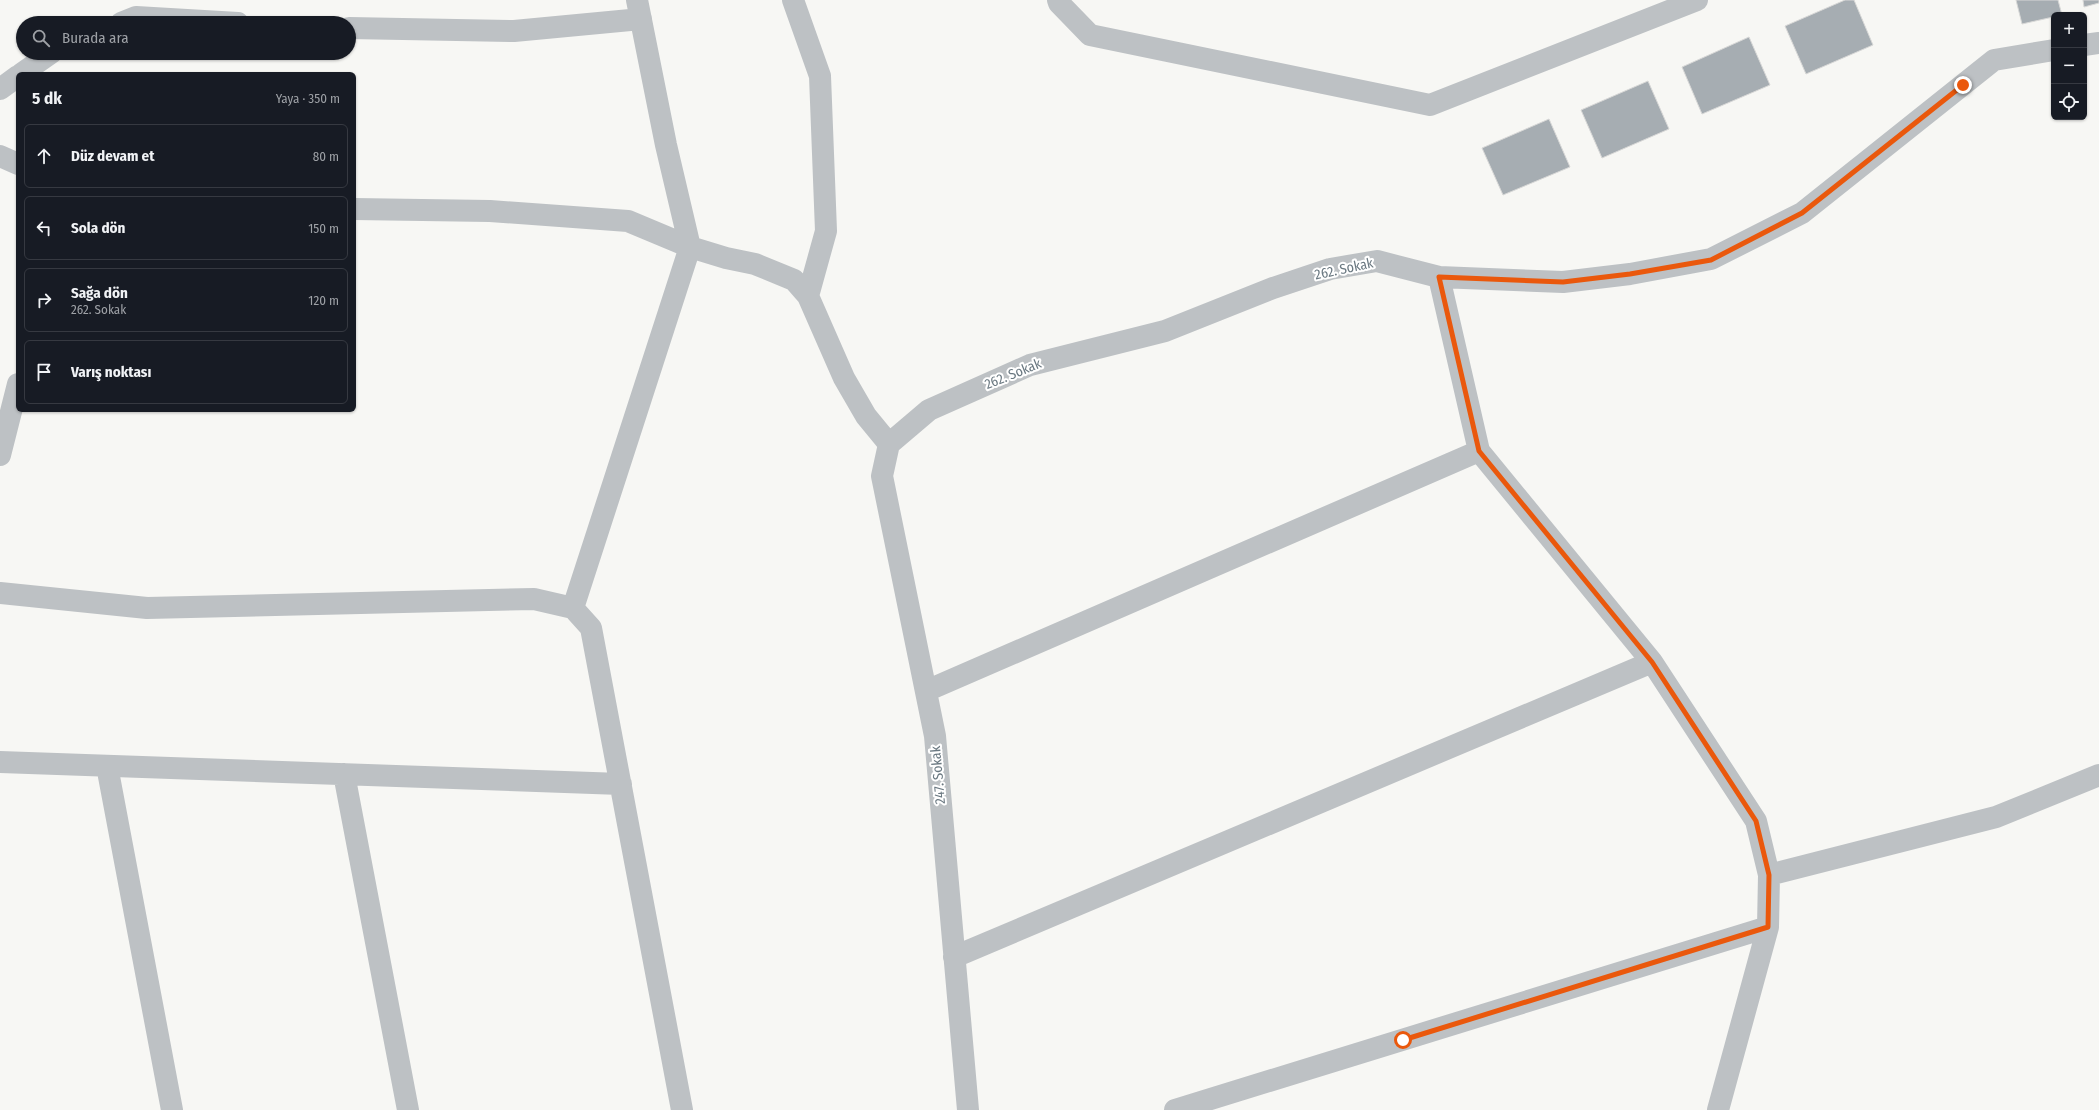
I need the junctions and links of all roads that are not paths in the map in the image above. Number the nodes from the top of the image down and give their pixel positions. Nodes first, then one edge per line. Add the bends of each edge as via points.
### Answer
1 (793, 0) edge
2 (1697, 0) edge
3 (1063, 1) edge
4 (639, 9) edge
5 (356, 28) edge
6 (2099, 43) edge
7 (2087, 45) edge
8 (2051, 50) edge
9 (41, 60) edge
10 (24, 72) edge
11 (16, 77) edge
12 (0, 89) edge
13 (0, 156) edge
14 (16, 163) edge
15 (356, 210) edge
16 (690, 247) junction
17 (1439, 277) junction
18 (808, 296) junction
19 (16, 392) edge
20 (889, 444) junction
21 (1479, 451) junction
22 (0, 455) edge
23 (0, 593) edge
24 (573, 608) junction
25 (1652, 662) junction
26 (926, 691) junction
27 (0, 762) edge
28 (107, 766) junction
29 (344, 774) junction
30 (2099, 775) edge
31 (621, 784) junction
32 (1769, 875) junction
33 (1768, 927) junction
34 (954, 957) junction
35 (172, 1110) edge
36 (408, 1110) edge
37 (682, 1110) edge
38 (968, 1110) edge
39 (1175, 1110) edge
40 (1718, 1110) edge

1 - 18 street via 820,76 826,232
2 - 3 street via 1430,105 1090,35
4 - 5 street via 514,31
4 - 16 street via 666,145
6 - 7 street
8 - 17 street, 262. Sokak via 1994,60 1802,213 1711,260 1563,282
9 - 10 street
11 - 12 street
13 - 14 street
15 - 16 street via 490,211 628,221
16 - 18 street via 755,264 794,280
16 - 24 street
17 - 20 street, 262. Sokak via 1377,260 1330,269 1165,331 1030,365 928,410
17 - 21 street
18 - 20 street via 844,378 866,416
19 - 22 street
20 - 26 street, 247. Sokak via 882,476
21 - 25 street
21 - 26 street
23 - 24 street via 148,608 534,599
24 - 31 street via 591,628
25 - 32 street via 1756,821
25 - 34 street
26 - 34 street, 247. Sokak via 935,736
27 - 28 street
28 - 29 street
28 - 35 street
29 - 31 street
29 - 36 street
30 - 32 street via 1996,817
31 - 37 street
32 - 33 street
33 - 39 street
33 - 40 street
34 - 38 street, 247. Sokak

